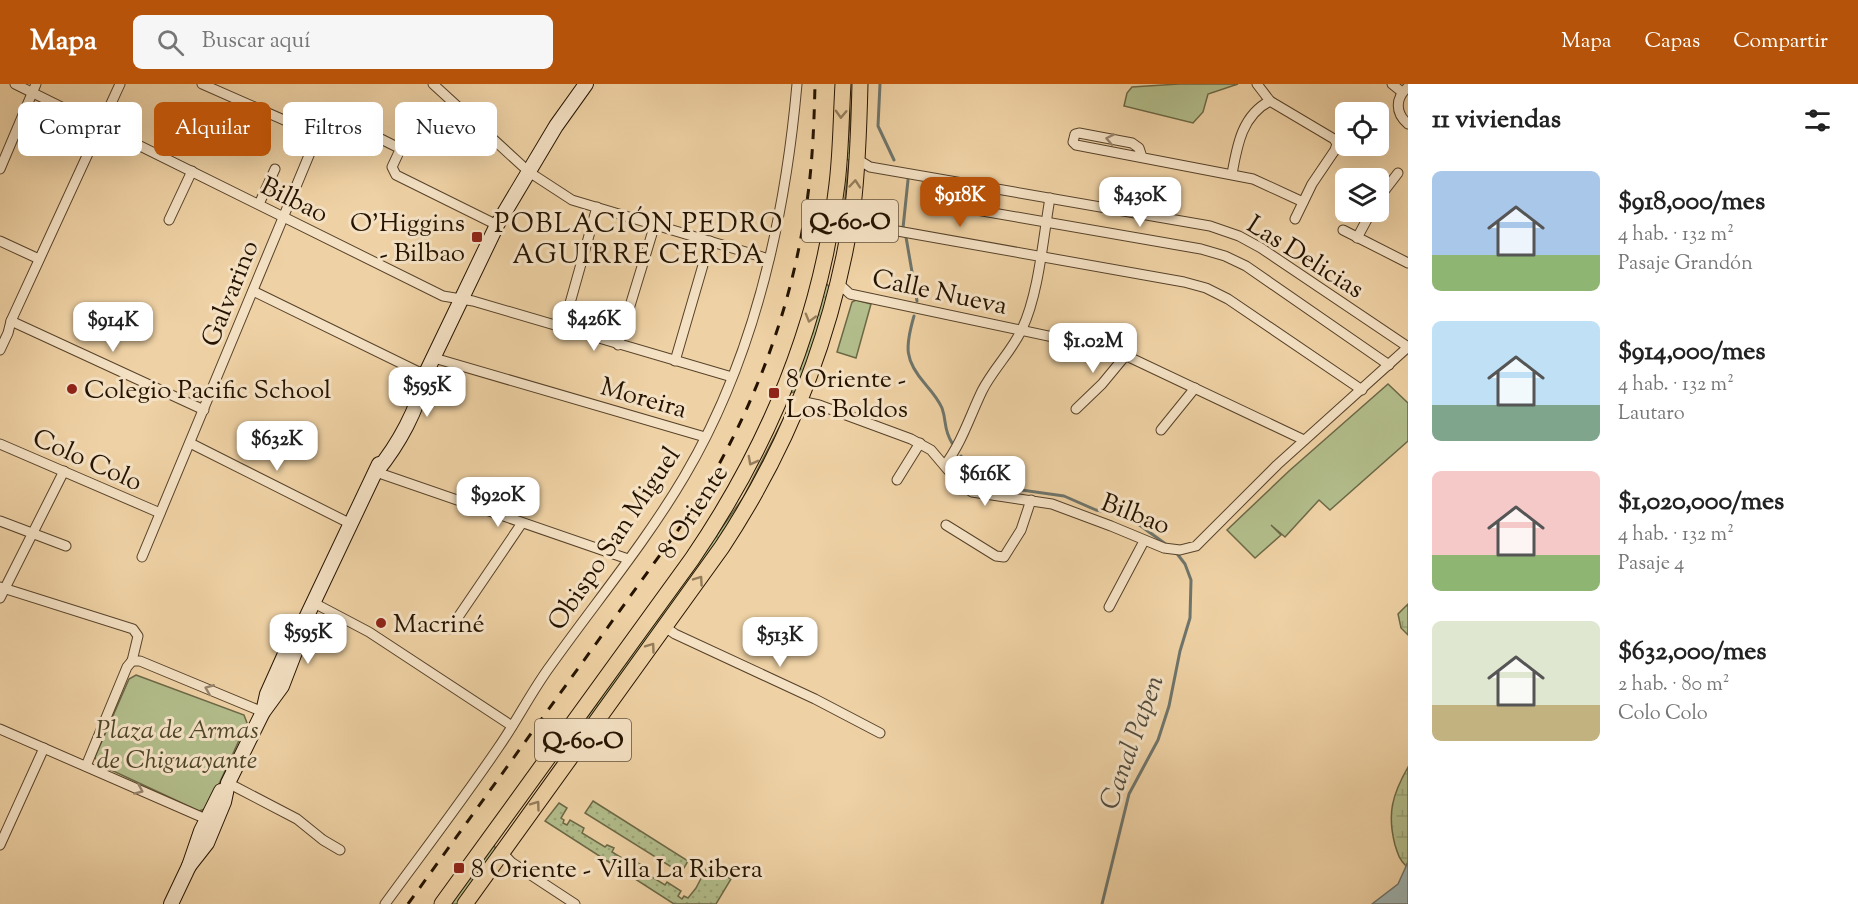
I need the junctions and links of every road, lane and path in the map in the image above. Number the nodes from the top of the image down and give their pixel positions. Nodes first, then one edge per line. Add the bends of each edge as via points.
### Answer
1 (15, 84) edge
2 (120, 84) edge
3 (202, 84) edge
4 (433, 84) edge
5 (586, 84) edge
6 (595, 84) edge
7 (797, 84) edge
8 (843, 84) edge
9 (860, 84) edge
10 (1257, 84) edge
11 (1392, 84) edge
12 (34, 88) edge
13 (1405, 89) edge
14 (1270, 101) junction
15 (58, 102) edge
16 (111, 102) edge
17 (283, 120) edge
18 (1408, 124) edge
19 (383, 140) edge
20 (142, 147) edge
21 (86, 156) edge
22 (309, 156) edge
23 (1142, 156) junction
24 (538, 158) junction
25 (857, 159) junction
26 (0, 169) edge
27 (274, 169) dead end
28 (192, 171) junction
29 (529, 172) junction
30 (1398, 172) dead end
31 (1232, 174) junction
32 (1389, 184) edge
33 (1050, 198) junction
34 (1303, 202) junction
35 (936, 203) dead end
36 (259, 204) junction
37 (597, 207) junction
38 (284, 216) junction
39 (1295, 219) dead end
40 (169, 220) dead end
41 (1046, 222) junction
42 (1366, 222) edge
43 (655, 224) junction
44 (497, 225) junction
45 (874, 227) dead end
46 (1343, 230) dead end
47 (1357, 238) junction
48 (0, 240) edge
49 (710, 241) junction
50 (1040, 256) junction
51 (39, 259) junction
52 (769, 259) junction
53 (825, 261) junction
54 (1408, 263) edge
55 (838, 282) junction
56 (253, 291) junction
57 (462, 300) junction
58 (10, 321) junction
59 (563, 328) junction
60 (1022, 330) junction
61 (618, 345) junction
62 (1408, 347) edge
63 (0, 350) edge
64 (1126, 355) junction
65 (434, 358) junction
66 (675, 361) junction
67 (1389, 365) junction
68 (425, 375) junction
69 (732, 377) junction
70 (1195, 388) junction
71 (1362, 390) junction
72 (800, 401) junction
73 (1076, 408) dead end
74 (777, 409) junction
75 (204, 410) junction
76 (1161, 430) dead end
77 (705, 437) junction
78 (1304, 440) junction
79 (190, 443) junction
80 (920, 443) junction
81 (0, 444) edge
82 (945, 465) junction
83 (64, 471) junction
84 (376, 472) junction
85 (897, 480) dead end
86 (1031, 500) junction
87 (160, 513) junction
88 (0, 521) edge
89 (522, 523) junction
90 (351, 524) junction
91 (946, 525) dead end
92 (32, 533) junction
93 (1144, 541) junction
94 (66, 546) dead end
95 (142, 557) dead end
96 (628, 559) junction
97 (2, 587) edge
98 (0, 598) edge
99 (314, 603) junction
100 (1109, 607) dead end
101 (665, 627) junction
102 (450, 629) dead end
103 (132, 661) junction
104 (263, 712) junction
105 (512, 726) junction
106 (0, 729) edge
107 (880, 733) dead end
108 (44, 748) junction
109 (86, 766) junction
110 (228, 783) junction
111 (213, 817) junction
112 (501, 823) junction
113 (0, 845) edge
114 (339, 850) dead end
115 (502, 852) junction
116 (171, 904) edge
117 (385, 904) edge
118 (442, 904) edge
119 (465, 904) edge
120 (575, 904) edge

1 - 12 street, Bilbao
2 - 16 street
3 - 17 street
4 - 29 street
5 - 24 main road
6 - 24 main road
7 - 52 street, Obispo San Miguel via 787,177
8 -> 53 main road, 8 Oriente / Q-60-O via 838,176
9 - 25 main road, 8 Oriente / Q-60-O
10 - 14 street
11 - 13 street
12 - 15 street, Bilbao
12 - 26 street
13 - 18 street via 1398,110
14 - 31 street via 1245,127
14 - 34 street via 1336,141
19 - 44 street, Galvarino via 399,148 392,167 396,175
20 - 28 street, Bilbao
21 - 51 street
22 - 38 street, Galvarino
23 -> 23 street via 1132,143 1079,133 1072,137 1076,146
23 - 31 street
24 - 29 main road
25 - 33 street, Las Delicias via 870,167
55 -> 25 main road, 8 Oriente / Q-60-O
27 - 36 street
28 - 36 street, Bilbao
28 - 40 street
29 - 37 street via 572,200
29 - 44 main road
30 - 32 street
31 - 34 street via 1253,179
33 - 41 street
33 - 62 street, Las Delicias via 1210,226 1239,236
34 - 39 street
35 - 41 street
36 - 38 street, Bilbao
37 - 43 street
37 - 59 street
38 - 56 street, Galvarino
38 - 57 street, Bilbao via 443,296
41 - 50 street
41 - 67 street via 1226,256
42 - 47 street
43 - 49 street
43 - 61 street
44 - 57 main road
45 - 50 street
46 - 47 street
47 - 54 street
48 - 51 street
49 - 52 street
49 - 66 street
50 - 60 street via 1032,302
50 - 71 street via 1184,282 1215,292
51 - 58 street
52 - 69 street, Obispo San Miguel
53 - 55 main road via 831,278
53 -> 74 main road, 8 Oriente / Q-60-O via 805,336
55 - 60 street, Calle Nueva via 850,294
55 - 72 main road, 8 Oriente / Q-60-O
56 - 68 street
56 - 75 street, Galvarino
57 - 59 street, Bilbao
57 - 65 main road
58 - 63 street
58 - 75 street
59 - 61 street, Bilbao
60 - 64 street, Calle Nueva
60 - 82 street via 985,386
61 - 66 street, Bilbao
62 - 67 street, Bilbao
64 - 70 street, Calle Nueva
64 - 73 street
65 - 68 main road
65 - 77 street, Moreira
66 - 69 street, Bilbao
67 - 71 street, Bilbao
68 - 84 main road via 411,393
69 - 77 street, Obispo San Miguel
70 - 76 street
70 - 78 street, Calle Nueva
71 - 78 street, Bilbao
72 - 74 main road
72 - 80 street, Bilbao
101 -> 72 main road, 8 Oriente / Q-60-O via 741,518
74 -> 112 main road, 8 Oriente / Q-60-O via 753,460 709,534
75 - 79 street, Galvarino
77 - 96 street, Obispo San Miguel via 673,494
78 - 93 street, Bilbao via 1196,546 1180,550
79 - 87 street, Galvarino
79 - 90 street
80 - 82 street, Bilbao
80 - 85 street
81 - 83 street, Colo Colo
82 - 86 street, Bilbao via 972,492
83 - 87 street, Colo Colo
83 - 92 street
84 - 89 street
84 - 90 main road
86 - 91 street via 1016,540 1001,558
86 - 93 street, Bilbao via 1068,509
87 - 95 street, Galvarino
88 - 92 street
89 - 96 street
89 - 102 street
90 - 99 main road
92 - 94 street
92 - 97 street
93 - 100 street
96 - 105 street, Obispo San Miguel via 550,666
97 - 98 street
97 - 103 street via 133,629 138,636
99 - 104 main road via 285,679
99 - 105 street via 369,632
101 - 107 street
115 -> 101 main road, 8 Oriente / Q-60-O
104 -> 103 street
103 - 109 street
104 - 110 main road
105 - 117 street, Obispo San Miguel
106 - 108 street
108 - 109 street
108 - 113 street
109 -> 111 street
110 - 111 main road via 220,792
110 - 114 street via 297,819
111 - 116 main road via 195,845
112 - 115 main road
112 - 118 main road, 8 Oriente / Q-60-O
115 - 119 main road, 8 Oriente / Q-60-O
115 - 120 street

